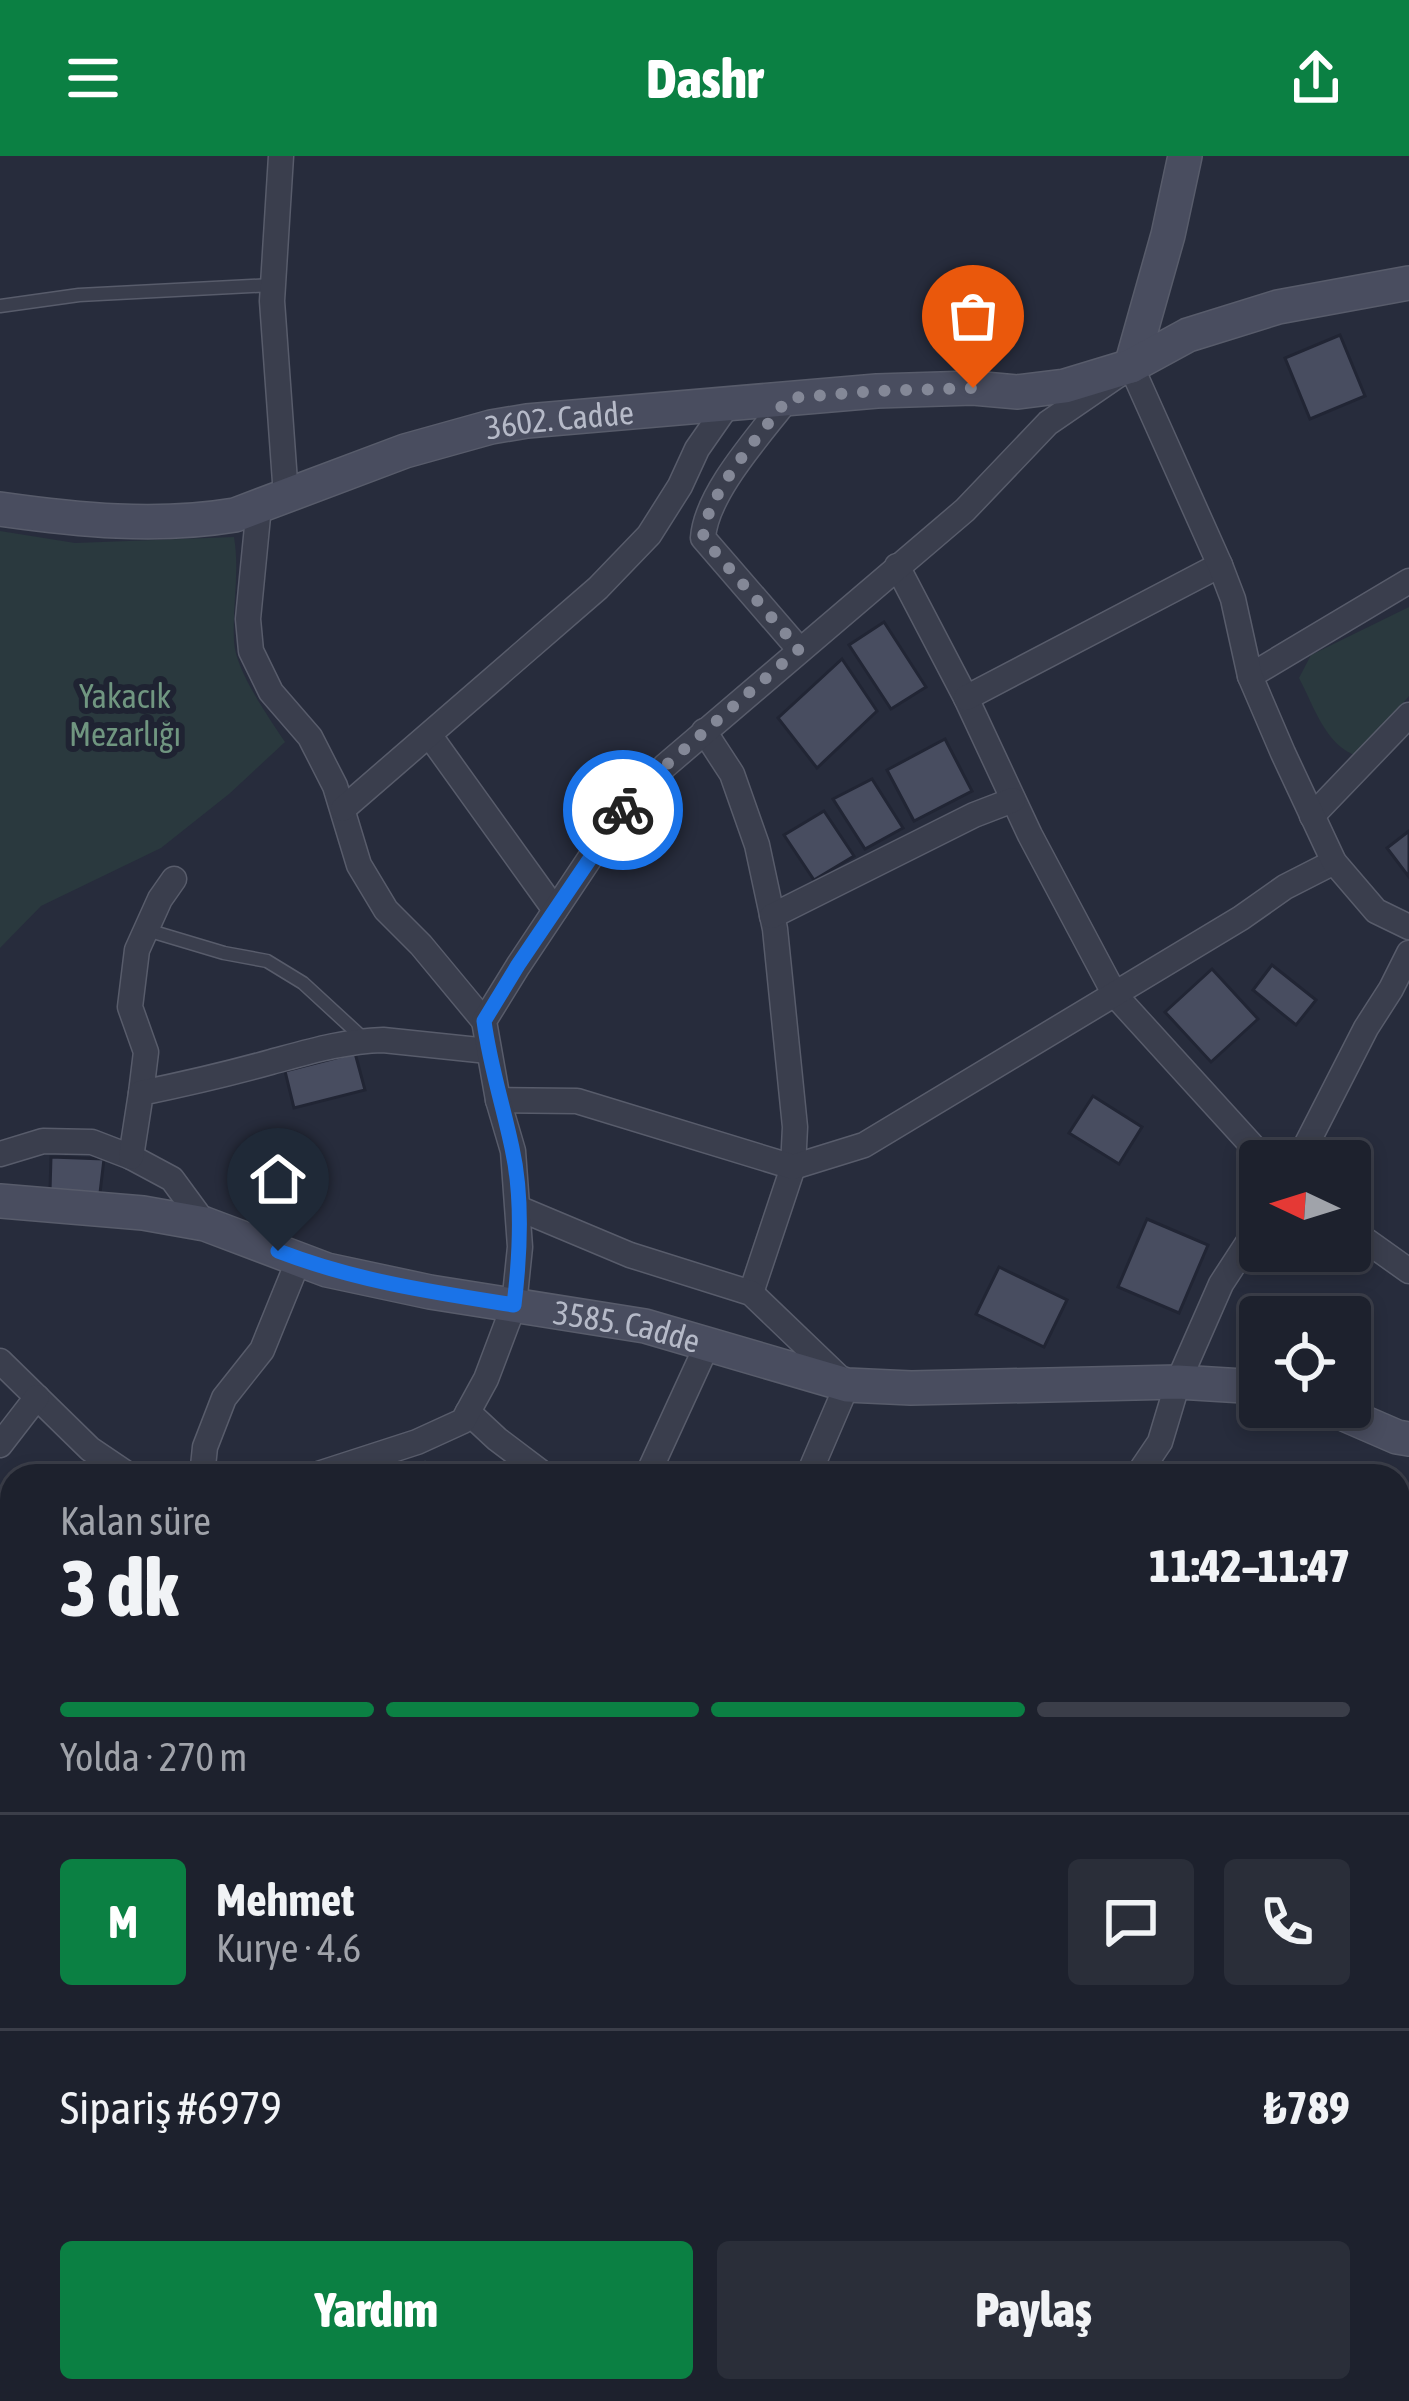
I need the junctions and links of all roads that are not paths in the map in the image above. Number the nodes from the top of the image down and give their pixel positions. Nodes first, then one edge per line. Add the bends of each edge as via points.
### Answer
1 (281, 156) edge
2 (1185, 156) edge
3 (1409, 283) edge
4 (273, 285) junction
5 (0, 307) edge
6 (1131, 366) junction
7 (788, 398) junction
8 (729, 403) junction
9 (272, 501) junction
10 (0, 509) edge
11 (1220, 565) junction
12 (897, 566) junction
13 (1409, 581) edge
14 (799, 649) junction
15 (1250, 676) junction
16 (966, 698) junction
17 (1409, 715) edge
18 (704, 731) junction
19 (430, 736) junction
20 (1013, 800) junction
21 (343, 809) junction
22 (1312, 816) junction
23 (1334, 862) junction
24 (174, 878) dead end
25 (555, 910) junction
26 (772, 916) junction
27 (1409, 927) edge
28 (146, 930) junction
29 (1409, 952) edge
30 (1115, 995) junction
31 (484, 1021) junction
32 (366, 1040) junction
33 (488, 1051) junction
34 (141, 1093) junction
35 (498, 1100) junction
36 (1247, 1140) edge
37 (1309, 1140) edge
38 (0, 1154) edge
39 (131, 1157) junction
40 (793, 1168) junction
41 (0, 1201) edge
42 (518, 1208) junction
43 (205, 1224) junction
44 (1371, 1244) edge
45 (1239, 1256) edge
46 (299, 1259) junction
47 (1409, 1270) edge
48 (751, 1293) junction
49 (514, 1305) junction
50 (708, 1343) junction
51 (0, 1361) edge
52 (1178, 1382) junction
53 (847, 1385) junction
54 (1239, 1386) edge
55 (37, 1397) junction
56 (468, 1412) junction
57 (1371, 1426) edge
58 (1409, 1439) edge
59 (0, 1445) edge
60 (112, 1464) edge
61 (203, 1464) edge
62 (349, 1464) edge
63 (530, 1464) edge
64 (653, 1464) edge
65 (813, 1464) edge
66 (1146, 1464) edge

1 - 4 street
2 - 6 main road
3 - 6 main road, 3602. Cadde via 1278,307 1187,335
4 - 5 lane
4 - 9 street
6 - 7 main road, 3602. Cadde via 1018,392 935,388
6 - 11 street
6 - 12 street via 1048,423
7 - 8 main road, 3602. Cadde
7 - 14 street via 714,498 703,538
8 - 9 main road, 3602. Cadde via 491,427
8 - 19 street via 649,536
9 - 10 main road, 3602. Cadde via 220,517 149,523
9 - 21 street via 248,619 251,651 271,692 310,737
11 - 15 street
11 - 16 street
12 - 14 street
12 - 16 street
13 - 15 street
14 - 18 street
15 - 22 street
16 - 20 street
17 - 22 street
18 - 25 street via 618,816
18 - 26 street via 732,774
19 - 21 street
19 - 25 street
20 - 26 street
20 - 30 street
21 - 31 street via 359,865 386,910
22 - 23 street
23 - 27 street via 1376,911
23 - 30 street
24 - 28 street
25 - 31 street
26 - 40 street
28 - 32 lane via 267,961
28 - 34 street via 130,1006 146,1052
29 - 37 street
30 - 36 street
30 - 40 street via 864,1145
31 - 33 street
32 - 33 street
32 - 34 street
33 - 35 street
34 - 39 street
35 - 40 street via 577,1102
35 - 42 street
38 - 39 street via 43,1141 92,1142
39 - 43 street via 172,1179
40 - 48 street
41 - 43 main road, 3585. Cadde
42 - 48 street via 630,1256
42 - 49 street
43 - 46 main road, 3585. Cadde
44 - 47 street
45 - 52 street
46 - 49 main road, 3585. Cadde
46 - 61 street via 262,1350 224,1398
48 - 53 street
49 - 50 main road, 3585. Cadde
49 - 56 street
50 - 53 main road, 3585. Cadde
50 - 64 street
51 - 55 street
52 - 53 main road, 3585. Cadde
52 - 54 main road, 3585. Cadde
52 - 66 street
53 - 65 street
55 - 59 street
55 - 60 street
56 - 62 street via 417,1442
56 - 63 street
57 - 58 main road

